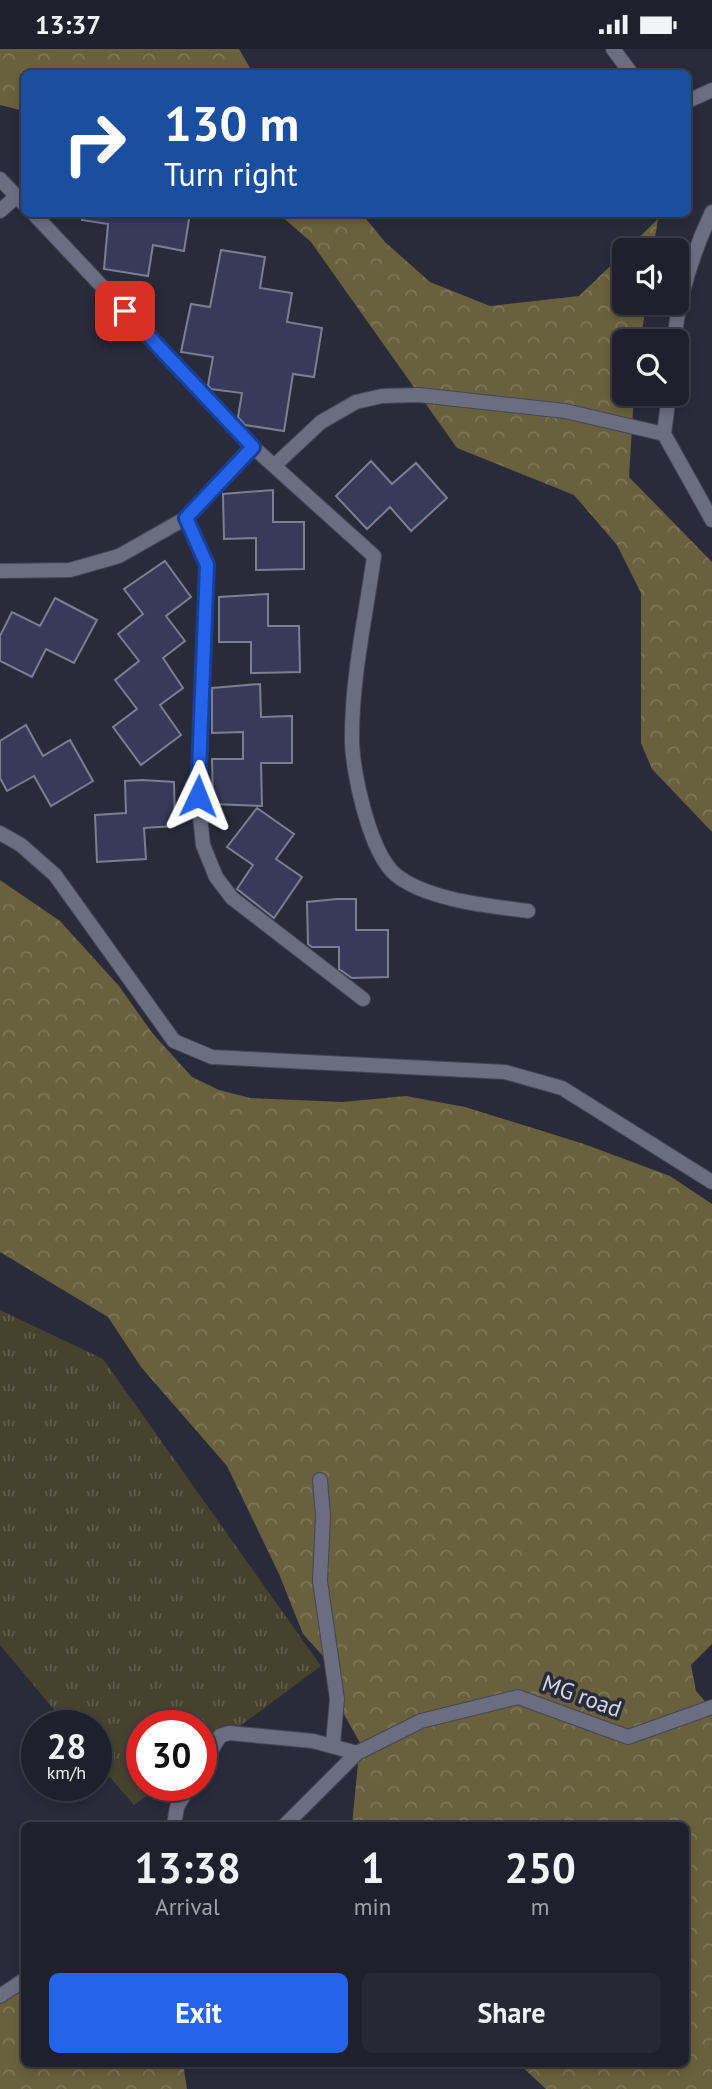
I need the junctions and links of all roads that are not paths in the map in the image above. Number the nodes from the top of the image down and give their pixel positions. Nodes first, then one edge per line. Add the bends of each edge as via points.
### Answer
1 (613, 49) edge
2 (629, 70) edge
3 (712, 90) edge
4 (691, 100) edge
5 (0, 179) edge
6 (21, 200) edge
7 (0, 211) edge
8 (712, 212) edge
9 (37, 217) edge
10 (675, 329) edge
11 (668, 406) edge
12 (664, 434) junction
13 (253, 447) junction
14 (274, 466) junction
15 (186, 518) junction
16 (712, 520) edge
17 (0, 571) edge
18 (0, 833) edge
19 (528, 912) dead end
20 (363, 999) dead end
21 (712, 1182) edge
22 (320, 1480) dead end
23 (712, 1707) edge
24 (217, 1741) edge
25 (333, 1744) junction
26 (357, 1753) junction
27 (181, 1801) edge
28 (174, 1822) edge
29 (288, 1822) edge
30 (21, 1982) edge
31 (0, 1996) edge

1 - 2 street
3 - 4 street
5 - 6 street
6 - 7 street
8 - 10 street via 685,281
9 - 13 street
11 - 12 street
12 - 14 street via 565,411 419,395 382,396 356,402 321,422
12 - 16 street
13 - 14 street
13 - 15 street
14 - 19 street via 374,556 351,737 370,834 380,854 396,875 424,889
15 - 17 street via 119,556 70,570
15 - 20 street via 207,565 198,796 203,845 216,877 232,898
18 - 21 street via 55,875 174,1041 212,1057 505,1072 562,1088
22 - 25 street via 320,1581 337,1699
23 - 26 street, MG road via 628,1737 518,1697 421,1721
24 - 25 street via 229,1733
25 - 26 street
26 - 29 street, MG road
27 - 28 street
30 - 31 street

